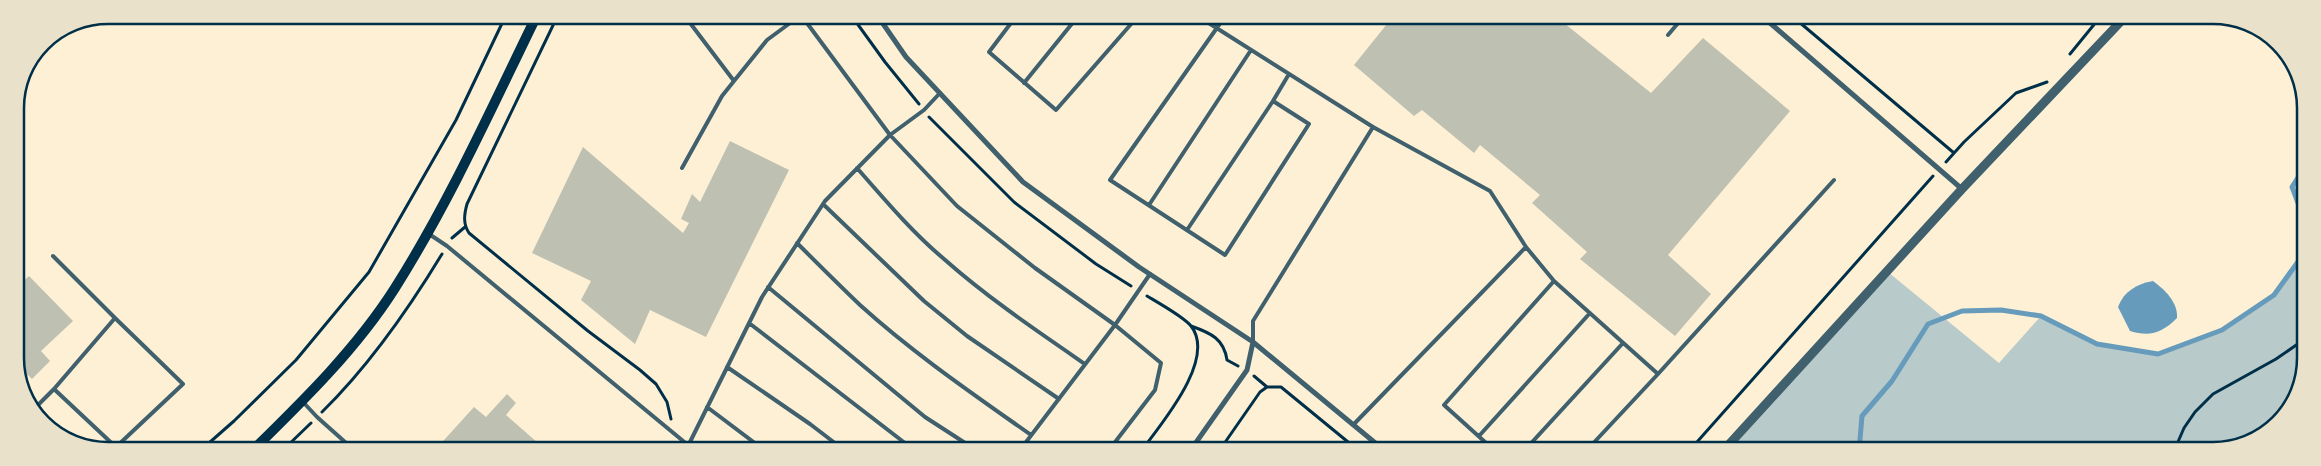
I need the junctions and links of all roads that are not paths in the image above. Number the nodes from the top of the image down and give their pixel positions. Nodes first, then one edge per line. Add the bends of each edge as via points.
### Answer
1 (533, 24) edge
2 (691, 24) edge
3 (789, 24) edge
4 (808, 24) edge
5 (883, 24) edge
6 (1010, 24) edge
7 (1072, 24) edge
8 (1131, 24) edge
9 (1210, 24) edge
10 (1219, 24) edge
11 (1677, 24) edge
12 (1771, 24) edge
13 (2118, 24) edge
14 (1216, 28) junction
15 (1668, 35) dead end
16 (1251, 50) junction
17 (1289, 74) junction
18 (734, 81) junction
19 (1024, 83) junction
20 (940, 93) junction
21 (1273, 101) junction
22 (1373, 127) junction
23 (890, 135) junction
24 (682, 168) dead end
25 (857, 168) junction
26 (1834, 180) dead end
27 (1962, 189) junction
28 (824, 204) junction
29 (1149, 206) junction
30 (1187, 230) junction
31 (427, 232) junction
32 (797, 243) junction
33 (1526, 246) junction
34 (53, 256) dead end
35 (1150, 274) junction
36 (1554, 282) junction
37 (768, 287) junction
38 (1590, 313) junction
39 (115, 318) junction
40 (749, 323) junction
41 (1115, 325) junction
42 (1253, 342) junction
43 (1623, 342) junction
44 (1085, 364) junction
45 (728, 367) junction
46 (1658, 374) junction
47 (54, 389) junction
48 (1059, 399) junction
49 (302, 400) junction
50 (38, 404) edge
51 (707, 407) junction
52 (1354, 424) junction
53 (1032, 435) junction
54 (1479, 436) junction
55 (111, 442) edge
56 (125, 442) edge
57 (262, 442) edge
58 (345, 442) edge
59 (683, 442) edge
60 (690, 442) edge
61 (753, 442) edge
62 (834, 442) edge
63 (904, 442) edge
64 (964, 442) edge
65 (1026, 442) edge
66 (1115, 442) edge
67 (1196, 442) edge
68 (1375, 442) edge
69 (1485, 442) edge
70 (1532, 442) edge
71 (1594, 442) edge
72 (1731, 442) edge

1 - 31 main road
2 - 18 lane
3 - 18 lane via 767,40
4 - 23 lane
5 - 20 street via 906,57
6 - 19 lane via 989,52
7 - 19 lane
8 - 19 lane via 1056,110
9 - 14 lane
10 - 14 lane
11 - 15 lane
12 - 27 street
13 - 27 street
14 - 16 lane
14 - 29 lane via 1110,180
16 - 17 lane
16 - 29 lane
17 - 21 lane
17 - 22 lane
18 - 24 lane via 722,96
20 - 23 lane via 924,110
20 - 35 street via 1023,182
21 - 30 lane
21 - 30 lane via 1309,124 1226,255
22 - 33 lane via 1490,191
22 - 42 lane via 1252,321
23 - 25 lane
23 - 41 lane via 957,206 1035,268
25 - 28 lane
25 - 44 lane via 908,226 944,260 1009,312
26 - 46 lane
27 - 72 street
28 - 32 lane
28 - 48 lane via 924,301 967,336
29 - 30 lane
31 - 49 main road via 395,288 338,363
31 - 59 lane
32 - 37 lane
32 - 53 lane via 899,337 947,376
33 - 36 lane
33 - 52 lane
34 - 39 lane
35 - 41 lane
35 - 42 street
36 - 38 lane
36 - 54 lane via 1444,404
37 - 40 lane
37 - 64 lane via 926,417
38 - 43 lane
38 - 54 lane
39 - 47 lane
39 - 56 lane via 183,384
40 - 45 lane
40 - 63 lane
41 - 44 lane
41 - 66 lane via 1161,363 1155,390
42 - 52 street
42 - 67 street via 1247,370
43 - 46 lane
43 - 70 lane
44 - 48 lane
45 - 51 lane
45 - 62 lane
46 - 71 lane
47 - 50 lane
47 - 55 lane
48 - 53 lane
49 - 57 main road
49 - 58 lane
51 - 60 lane
51 - 61 lane
52 - 68 street
53 - 65 lane
54 - 69 lane

